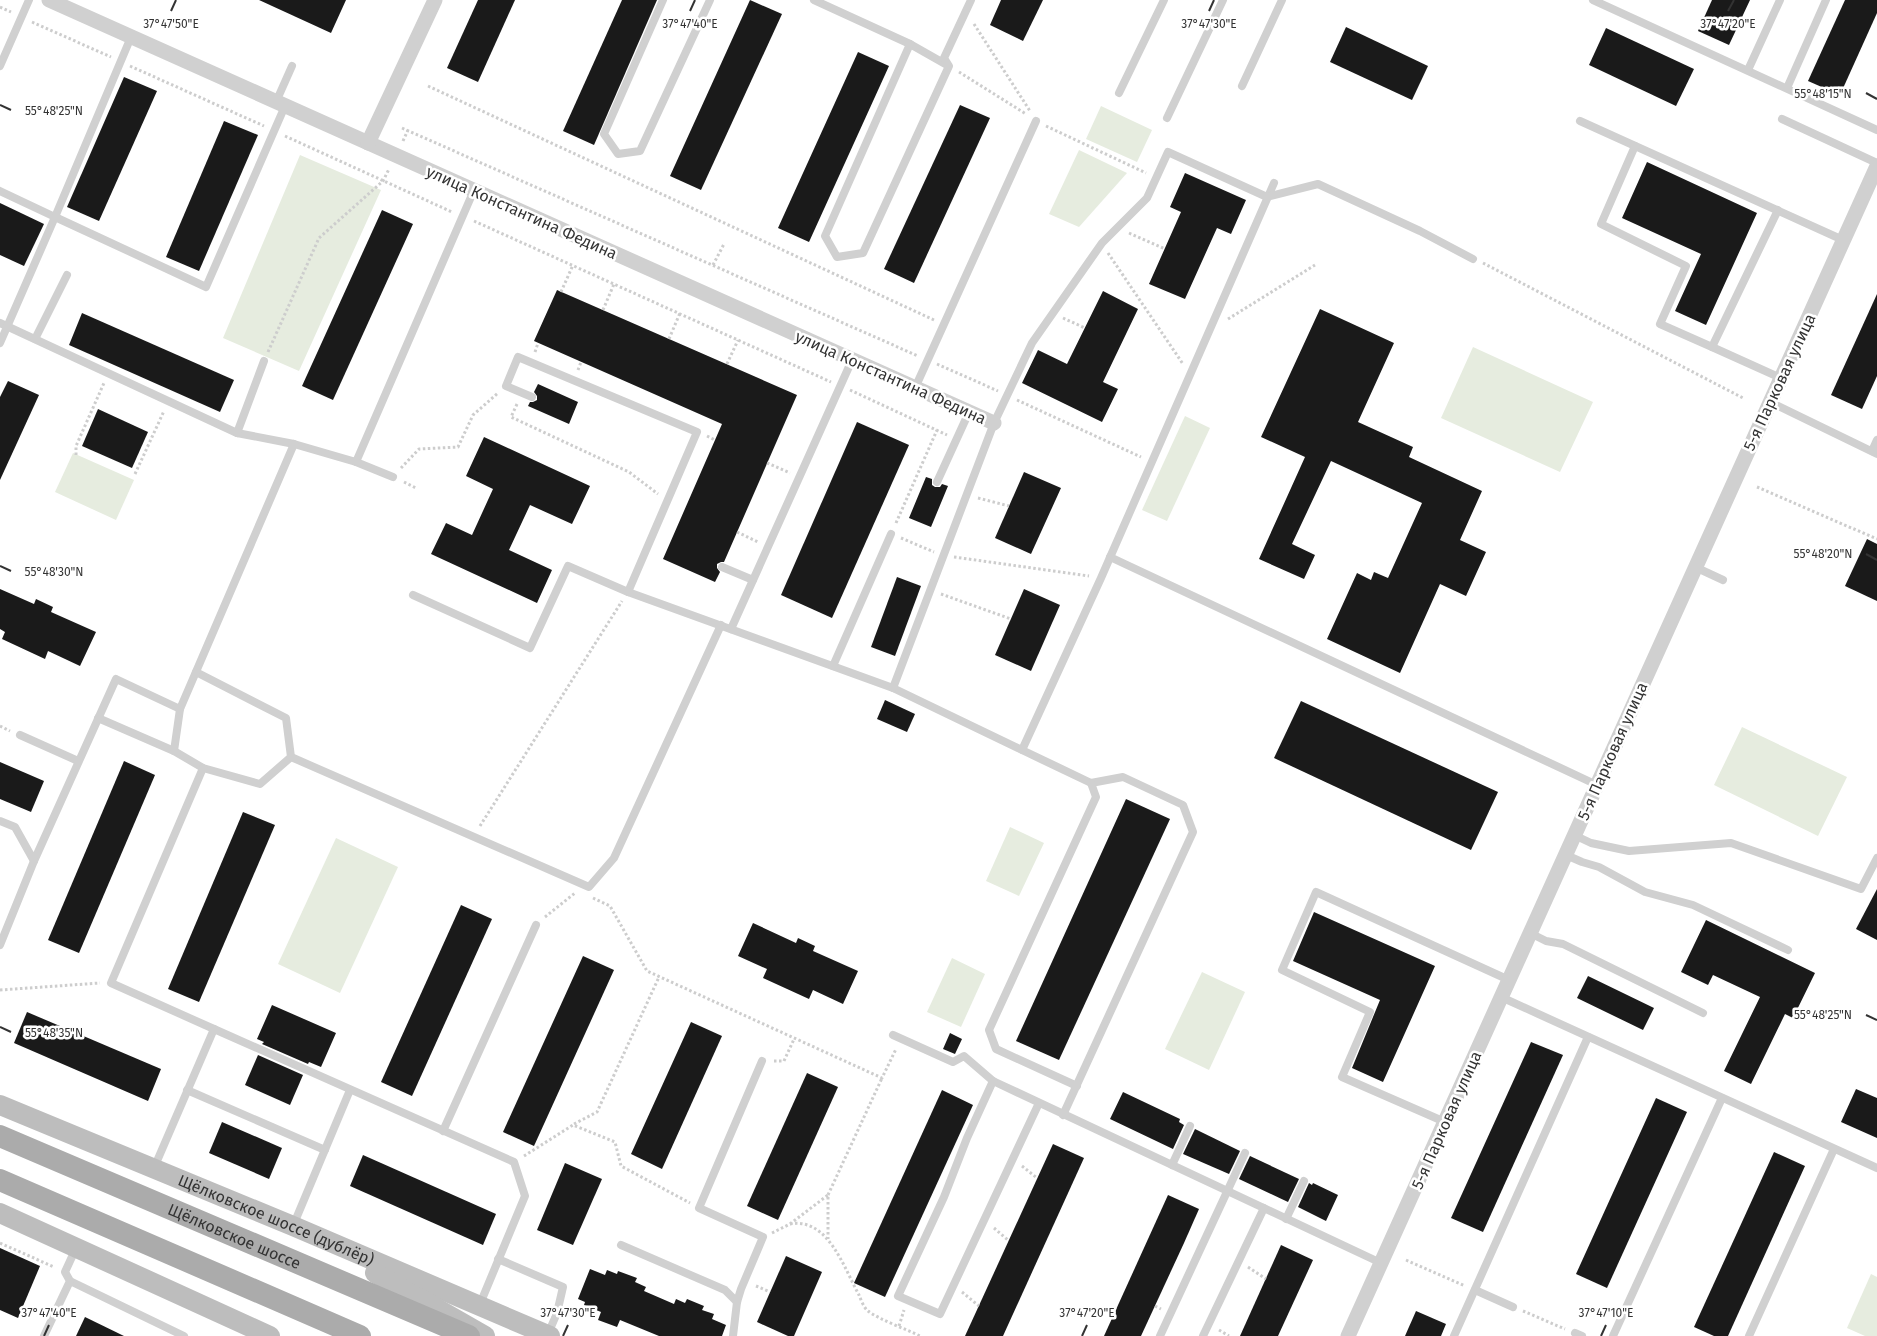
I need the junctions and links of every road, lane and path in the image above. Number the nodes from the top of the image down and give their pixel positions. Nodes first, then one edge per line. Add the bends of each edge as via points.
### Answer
1 (29, 0) edge
2 (49, 0) edge
3 (435, 0) edge
4 (664, 0) edge
5 (710, 0) edge
6 (814, 0) edge
7 (971, 0) edge
8 (1164, 0) edge
9 (1223, 0) edge
10 (1282, 0) edge
11 (1593, 0) edge
12 (1780, 0) edge
13 (1826, 0) edge
14 (962, 18) junction
15 (131, 37) junction
16 (910, 44) junction
17 (0, 66) edge
18 (292, 66) dead end
19 (949, 66) junction
20 (1748, 70) junction
21 (428, 86) dead end
22 (1242, 86) dead end
23 (1786, 88) junction
24 (1119, 93) dead end
25 (281, 104) junction
26 (1167, 118) dead end
27 (1782, 119) dead end
28 (1037, 121) junction
29 (1580, 121) dead end
30 (402, 128) dead end
31 (1877, 130) edge
32 (368, 143) junction
33 (1636, 146) junction
34 (1877, 164) edge
35 (1156, 178) junction
36 (383, 181) dead end
37 (1274, 183) dead end
38 (474, 190) junction
39 (0, 191) edge
40 (1266, 197) junction
41 (1778, 210) junction
42 (55, 217) junction
43 (1132, 225) dead end
44 (1844, 240) junction
45 (724, 244) dead end
46 (1165, 249) dead end
47 (1106, 250) dead end
48 (548, 254) dead end
49 (1473, 259) joint
50 (573, 265) junction
51 (713, 265) junction
52 (1315, 265) dead end
53 (67, 275) dead end
54 (614, 284) junction
55 (561, 292) dead end
56 (603, 310) dead end
57 (680, 314) junction
58 (1057, 316) dead end
59 (4, 324) edge
60 (944, 324) junction
61 (1085, 328) dead end
62 (1210, 330) junction
63 (35, 339) junction
64 (669, 339) dead end
65 (738, 340) junction
66 (0, 342) edge
67 (1712, 347) junction
68 (852, 360) junction
69 (928, 360) junction
70 (264, 361) joint
71 (727, 364) dead end
72 (109, 374) junction
73 (1190, 375) junction
74 (1781, 378) junction
75 (506, 386) junction
76 (840, 386) junction
77 (915, 388) junction
78 (522, 393) junction
79 (1006, 395) junction
80 (532, 397) dead end
81 (1743, 398) dead end
82 (169, 401) junction
83 (1770, 402) junction
84 (969, 412) junction
85 (994, 423) junction
86 (937, 430) junction
87 (237, 433) junction
88 (957, 439) junction
89 (1877, 440) edge
90 (294, 444) junction
91 (1875, 452) edge
92 (76, 455) dead end
93 (356, 462) junction
94 (1152, 462) junction
95 (767, 463) dead end
96 (135, 474) dead end
97 (393, 476) joint
98 (799, 477) junction
99 (937, 482) dead end
100 (1757, 487) dead end
101 (967, 496) junction
102 (668, 501) junction
103 (1010, 506) dead end
104 (737, 532) dead end
105 (891, 534) junction
106 (1877, 539) edge
107 (768, 546) junction
108 (944, 556) junction
109 (1110, 558) junction
110 (722, 567) dead end
111 (1695, 567) junction
112 (1101, 578) junction
113 (753, 580) junction
114 (1723, 580) dead end
115 (930, 591) junction
116 (628, 592) junction
117 (413, 595) dead end
118 (1011, 619) dead end
119 (721, 626) junction
120 (731, 629) junction
121 (833, 666) junction
122 (196, 672) junction
123 (893, 688) junction
124 (180, 709) junction
125 (98, 718) junction
126 (20, 735) dead end
127 (1022, 750) junction
128 (174, 751) junction
129 (291, 758) junction
130 (78, 761) junction
131 (204, 768) junction
132 (1091, 783) junction
133 (1597, 785) junction
134 (0, 821) edge
135 (1574, 835) junction
136 (473, 837) junction
137 (1566, 855) junction
138 (1877, 858) edge
139 (34, 862) junction
140 (580, 884) junction
141 (567, 888) dead end
142 (576, 892) junction
143 (536, 925) joint
144 (1530, 933) junction
145 (0, 946) edge
146 (1788, 950) dead end
147 (659, 977) junction
148 (1509, 980) junction
149 (111, 982) junction
150 (0, 990) edge
151 (1501, 997) junction
152 (1703, 1013) dead end
153 (214, 1029) junction
154 (893, 1036) dead end
155 (1588, 1037) junction
156 (794, 1039) junction
157 (901, 1039) junction
158 (762, 1061) dead end
159 (784, 1061) dead end
160 (882, 1078) junction
161 (993, 1081) junction
162 (1077, 1086) junction
163 (187, 1090) junction
164 (350, 1090) junction
165 (1722, 1098) junction
166 (1039, 1102) junction
167 (0, 1105) edge
168 (1063, 1115) junction
169 (1445, 1122) junction
170 (573, 1125) junction
171 (1190, 1126) dead end
172 (443, 1131) junction
173 (0, 1136) edge
174 (1834, 1149) junction
175 (325, 1150) junction
176 (1244, 1153) dead end
177 (1013, 1158) junction
178 (514, 1162) junction
179 (1172, 1165) junction
180 (1877, 1168) edge
181 (154, 1170) junction
182 (1037, 1178) dead end
183 (0, 1180) edge
184 (1304, 1181) dead end
185 (1228, 1191) junction
186 (828, 1195) junction
187 (699, 1208) junction
188 (1264, 1208) junction
189 (0, 1213) edge
190 (1286, 1219) junction
191 (984, 1220) junction
192 (790, 1224) junction
193 (293, 1226) junction
194 (763, 1237) junction
195 (1009, 1240) dead end
196 (828, 1241) junction
197 (0, 1243) edge
198 (621, 1245) dead end
199 (77, 1246) junction
200 (498, 1258) junction
201 (1406, 1260) dead end
202 (1239, 1261) junction
203 (1381, 1264) junction
204 (65, 1272) junction
205 (1266, 1279) dead end
206 (70, 1281) junction
207 (954, 1284) junction
208 (1475, 1290) junction
209 (737, 1302) junction
210 (480, 1306) junction
211 (979, 1306) dead end
212 (1513, 1307) joint
213 (549, 1335) edge
214 (1578, 1335) edge
215 (44, 1336) edge
216 (184, 1336) edge
217 (270, 1336) edge
218 (360, 1336) edge
219 (469, 1336) edge
220 (485, 1336) edge
221 (733, 1336) edge
222 (920, 1336) edge
223 (1160, 1336) edge
224 (1203, 1336) edge
225 (1348, 1336) edge
226 (1454, 1336) edge
227 (1613, 1336) edge
228 (1749, 1336) edge

1 - 17 lane
2 - 15 street, улица Константина Федина
3 - 32 street
4 - 5 lane via 604,134 618,154 640,151
6 - 16 lane
7 - 14 lane
8 - 24 lane
9 - 26 lane
10 - 22 lane
11 - 20 lane
12 - 20 lane
13 - 23 lane
14 - 19 lane via 944,58
14 - 28 path via 973,23
15 - 25 street, улица Константина Федина
15 - 42 lane
16 - 19 lane
16 - 19 lane via 824,236 837,256 863,253
18 - 25 lane
19 - 28 path
20 - 23 lane
21 - 60 path
23 - 31 lane
25 - 32 street, улица Константина Федина
25 - 42 lane via 206,287
27 - 34 lane
28 - 35 path
28 - 60 lane
29 - 33 lane
30 - 51 path
32 - 38 street, улица Константина Федина
33 - 41 lane
33 - 67 lane via 1600,224 1686,266 1660,324
34 - 44 street, 5-я Парковая улица
35 - 40 lane via 1168,152
35 - 79 lane via 1147,198 1102,243 1032,343
36 - 70 path via 319,238
37 - 40 lane
38 - 68 street, улица Константина Федина
38 - 93 lane
39 - 42 lane
40 - 49 lane via 1318,184
40 - 62 lane
41 - 44 lane
41 - 67 lane
42 - 59 lane
43 - 46 path via 1126,232
44 - 74 street, 5-я Парковая улица
45 - 51 path
47 - 73 path
48 - 50 path
49 - 81 path
50 - 54 path
50 - 55 path
51 - 69 path
52 - 62 path
53 - 63 lane
54 - 56 path
54 - 57 path
57 - 64 path
57 - 65 path
58 - 61 path
59 - 63 lane
59 - 66 lane
60 - 69 lane
62 - 73 lane
63 - 72 lane
65 - 71 path
65 - 76 path
67 - 74 lane
68 - 76 lane
68 - 77 street, улица Константина Федина
69 - 77 lane
69 - 79 path
70 - 87 lane
72 - 82 lane
72 - 92 path via 76,446
73 - 94 lane
74 - 83 street, 5-я Парковая улица
75 - 78 lane
75 - 97 path via 473,415 458,447 419,450
75 - 102 lane via 518,357 697,432
76 - 86 path
76 - 98 lane
77 - 84 street, улица Константина Федина
78 - 80 lane
78 - 102 path via 511,417 629,472
79 - 85 lane
79 - 94 path
82 - 87 lane
82 - 96 path
83 - 91 lane
83 - 111 street, 5-я Парковая улица
84 - 85 street, улица Константина Федина
84 - 88 lane
85 - 101 lane
86 - 88 path
86 - 105 path
87 - 90 lane
88 - 99 lane
89 - 91 lane
90 - 93 lane
90 - 122 lane
93 - 97 lane
94 - 109 lane
95 - 98 path
98 - 107 lane
100 - 106 path
101 - 103 path
101 - 108 lane
102 - 116 lane
104 - 107 path
105 - 108 path
105 - 121 lane
107 - 113 lane
108 - 112 path
108 - 115 lane
109 - 112 lane
109 - 133 lane
110 - 113 lane
111 - 114 lane
111 - 133 street, 5-я Парковая улица
112 - 127 lane
113 - 120 lane
115 - 118 path
115 - 123 lane
116 - 117 lane via 568,566 530,648
116 - 119 lane
116 - 136 path
119 - 120 lane
119 - 140 lane via 614,858 589,887
120 - 121 lane
121 - 123 lane
122 - 124 lane
122 - 129 lane via 286,718
123 - 127 lane
124 - 125 lane via 116,679
124 - 128 lane
125 - 128 lane
125 - 130 lane
126 - 130 lane
127 - 132 lane
128 - 131 lane
129 - 131 lane via 260,784
129 - 136 lane
130 - 139 lane
131 - 149 lane
132 - 162 lane via 1096,797 989,1030 996,1049
132 - 162 lane via 1123,777 1183,805 1193,832
133 - 135 street, 5-я Парковая улица
134 - 139 lane via 15,828
135 - 137 street, 5-я Парковая улица
135 - 138 lane via 1591,843 1629,851 1731,843 1861,889
136 - 140 lane
137 - 144 street, 5-я Парковая улица
137 - 146 lane via 1599,867 1645,892 1693,905
139 - 145 lane
140 - 142 path
141 - 142 path
142 - 143 path
142 - 147 path via 610,906 647,972
143 - 172 lane
144 - 148 street, 5-я Парковая улица
144 - 152 lane via 1546,941 1563,944
147 - 156 path
147 - 170 path via 597,1112
148 - 151 street, 5-я Парковая улица
148 - 169 lane via 1316,892 1282,970 1370,1012 1342,1077
149 - 150 path
149 - 153 lane
151 - 155 lane
151 - 169 street, 5-я Парковая улица
153 - 163 lane
153 - 164 lane
154 - 157 lane
155 - 165 lane
155 - 208 lane
156 - 159 path
156 - 160 path
157 - 160 path
157 - 161 lane via 953,1062 964,1056
158 - 187 lane
160 - 186 path
161 - 166 lane
161 - 207 lane via 898,1296 940,1314
162 - 168 lane
163 - 175 lane
163 - 181 lane
164 - 172 lane
164 - 175 lane
165 - 174 lane
165 - 227 lane
166 - 168 lane
166 - 177 lane
167 - 181 main road, Щёлковское шоссе (дублёр)
168 - 179 lane
169 - 203 street, 5-я Парковая улица
170 - 178 path
170 - 187 path via 615,1142 621,1166
171 - 179 lane
172 - 178 lane
173 - 219 main road, Щёлковское шоссе
174 - 180 lane
174 - 228 lane
175 - 193 lane
176 - 185 lane
177 - 182 path
177 - 191 lane
178 - 200 lane via 525,1196
179 - 185 lane
181 - 193 main road, Щёлковское шоссе (дублёр)
183 - 218 main road
184 - 190 lane
185 - 188 lane
185 - 223 lane
186 - 192 path
186 - 196 path
187 - 194 lane
188 - 190 lane
188 - 202 lane
189 - 199 main road
190 - 203 lane
191 - 195 path
191 - 207 lane
192 - 194 path
192 - 196 path via 805,1223 815,1227
193 - 210 main road, Щёлковское шоссе (дублёр)
193 - 220 main road
194 - 209 lane
196 - 222 path via 867,1311
197 - 204 path
198 - 209 lane via 725,1290
199 - 204 lane
199 - 217 main road
200 - 210 lane
200 - 213 lane via 563,1287
201 - 208 path
202 - 205 path
202 - 224 lane
203 - 225 street, 5-я Парковая улица
204 - 206 lane
206 - 215 lane
206 - 216 lane
207 - 211 path
208 - 212 lane
208 - 226 lane
209 - 221 lane
210 - 213 main road, Щёлковское шоссе (дублёр)
212 - 214 path

